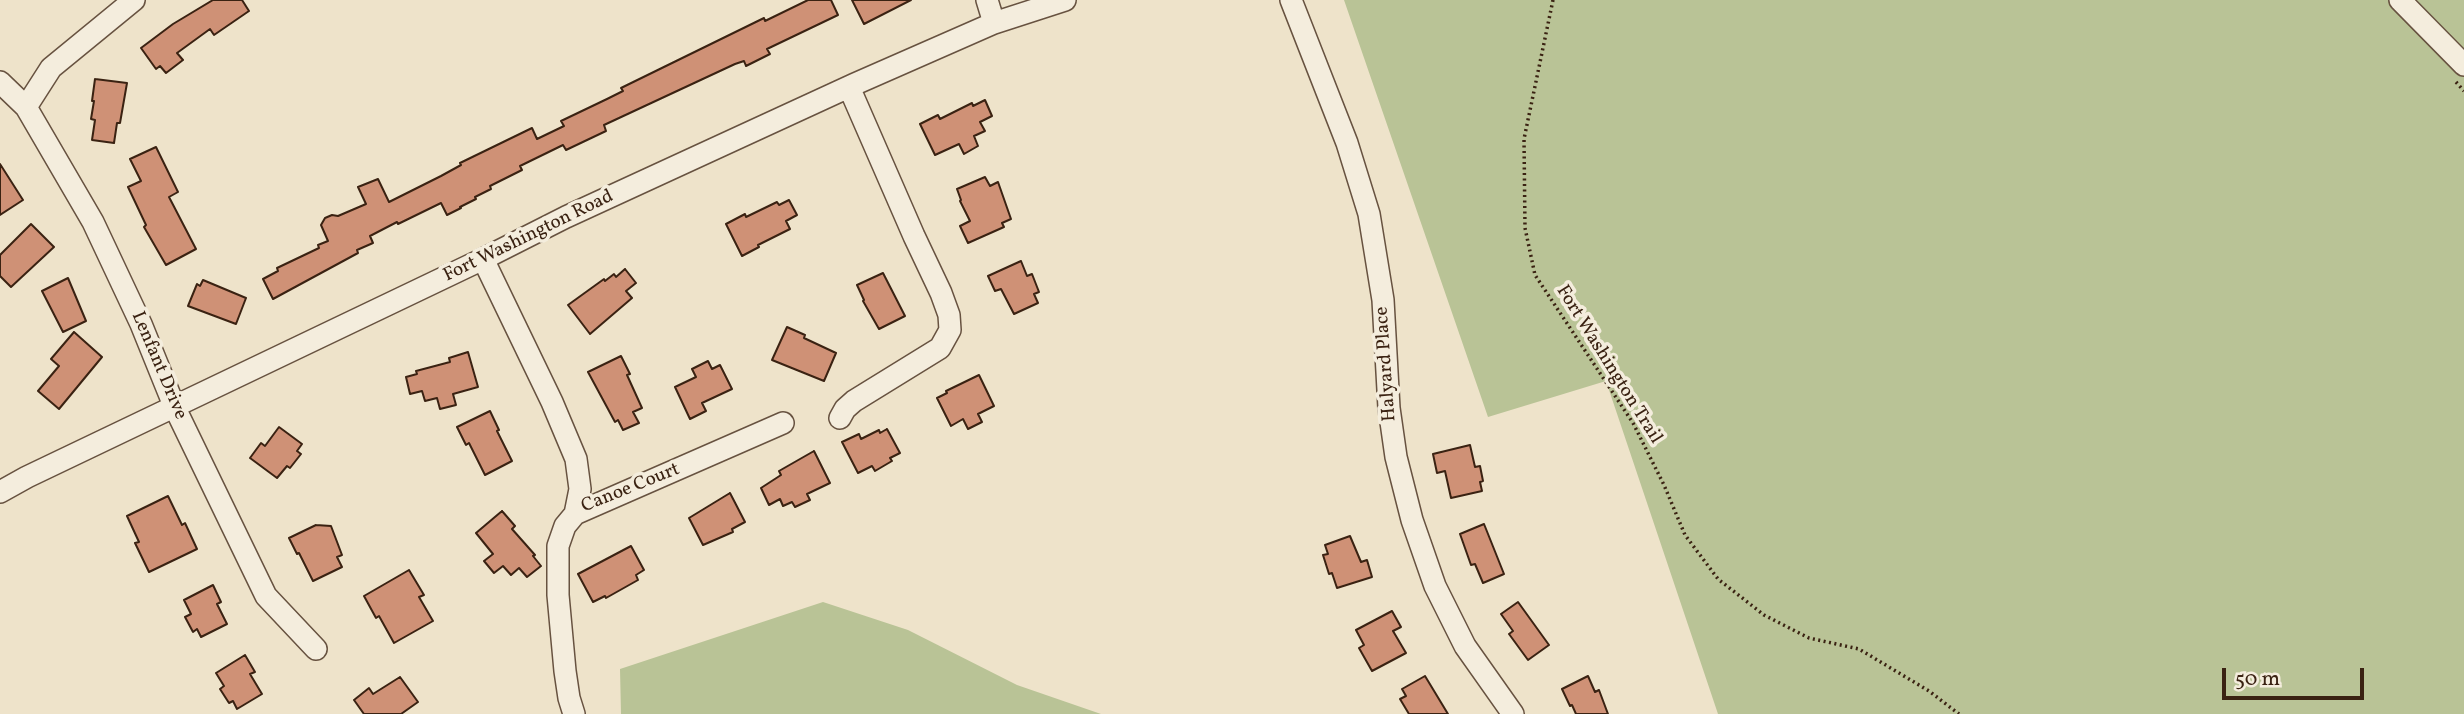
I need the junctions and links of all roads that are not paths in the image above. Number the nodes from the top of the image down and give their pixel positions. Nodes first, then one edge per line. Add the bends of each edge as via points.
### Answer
1 (134, 0) edge
2 (987, 0) edge
3 (1065, 0) edge
4 (1291, 0) edge
5 (2400, 0) edge
6 (995, 23) junction
7 (2464, 65) edge
8 (0, 82) edge
9 (849, 87) junction
10 (26, 107) junction
11 (483, 260) junction
12 (175, 408) junction
13 (840, 418) dead end
14 (783, 423) dead end
15 (0, 492) edge
16 (575, 514) junction
17 (316, 649) dead end
18 (574, 714) edge
19 (1513, 714) edge

1 - 10 street via 51,68
2 - 6 street
3 - 6 street, Fort Washington Road
4 - 19 street, Halyard Place via 1347,143 1369,214 1383,300 1394,445 1412,520 1435,586 1465,646
5 - 7 street
6 - 9 street, Fort Washington Road
8 - 10 street, Lenfant Drive
9 - 11 street, Fort Washington Road
9 - 13 street via 941,293 950,330 940,348 854,401
10 - 12 street, Lenfant Drive via 93,222
11 - 12 street, Fort Washington Road
11 - 16 street, Canoe Court via 576,459 580,489
12 - 15 street, Fort Washington Road
12 - 17 street, Lenfant Drive via 266,596
14 - 16 street, Canoe Court
16 - 18 street via 558,546 565,671

